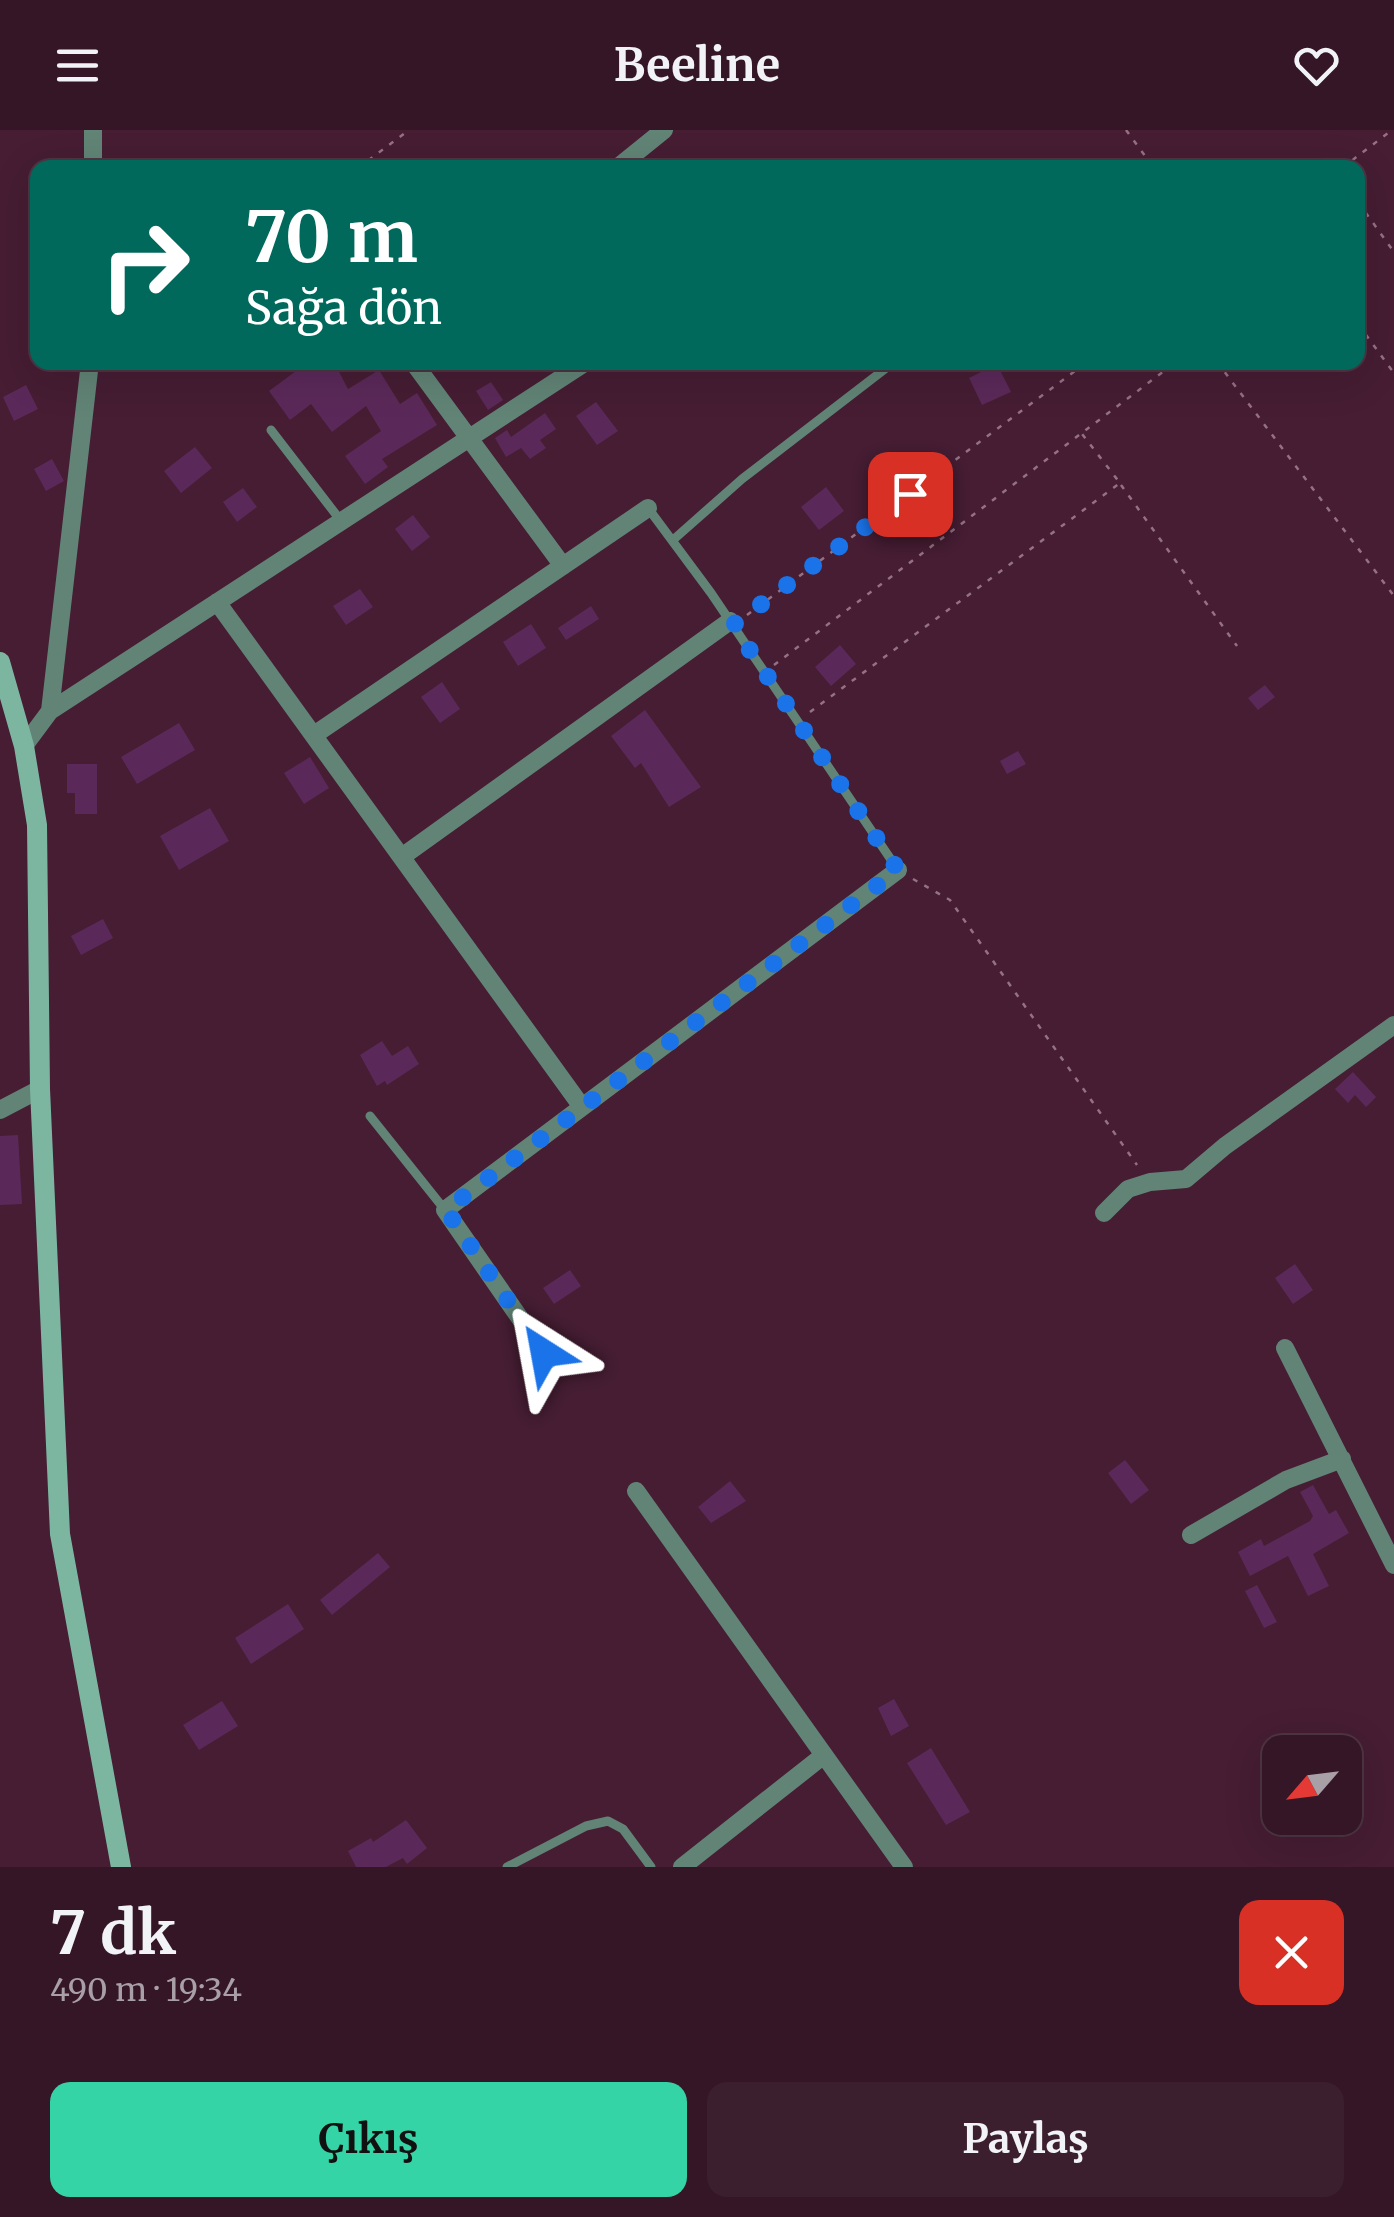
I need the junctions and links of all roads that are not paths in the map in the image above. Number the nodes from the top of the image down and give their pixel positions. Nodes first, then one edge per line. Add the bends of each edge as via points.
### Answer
1 (93, 130) edge
2 (664, 130) edge
3 (93, 160) edge
4 (627, 160) edge
5 (89, 370) edge
6 (419, 370) edge
7 (575, 370) edge
8 (884, 370) edge
9 (271, 430) dead end
10 (468, 439) junction
11 (648, 508) joint
12 (341, 522) junction
13 (673, 540) junction
14 (563, 566) junction
15 (217, 602) junction
16 (732, 623) junction
17 (0, 662) edge
18 (5, 693) edge
19 (50, 710) junction
20 (314, 735) junction
21 (24, 746) junction
22 (402, 856) junction
23 (898, 870) joint
24 (1394, 1026) edge
25 (40, 1088) junction
26 (582, 1107) junction
27 (0, 1110) edge
28 (370, 1116) dead end
29 (446, 1210) junction
30 (1104, 1213) dead end
31 (1284, 1348) dead end
32 (544, 1353) dead end
33 (1342, 1459) junction
34 (636, 1491) dead end
35 (1191, 1535) dead end
36 (1394, 1565) edge
37 (824, 1755) junction
38 (120, 1867) edge
39 (507, 1867) edge
40 (651, 1867) edge
41 (682, 1867) edge
42 (904, 1867) edge

1 - 3 street
2 - 4 street
5 - 19 street
6 - 10 street
7 - 10 street
8 - 13 lane
9 - 12 lane
10 - 12 street
10 - 14 street
11 - 13 lane
11 - 14 street
12 - 15 street
13 - 16 lane
14 - 20 street
15 - 19 street
15 - 20 street
16 - 22 street
16 - 23 lane
17 - 18 main road
18 - 21 main road
19 - 21 street
20 - 22 street
21 - 25 main road via 40,882
22 - 26 street
23 - 26 street
24 - 30 street via 1186,1179 1128,1190
25 - 27 street
25 - 38 main road via 60,1534
26 - 29 street
28 - 29 lane
29 - 32 street
31 - 33 street
33 - 35 street via 1286,1480
33 - 36 street
34 - 37 street
37 - 41 street
37 - 42 street
39 - 40 lane via 608,1820

